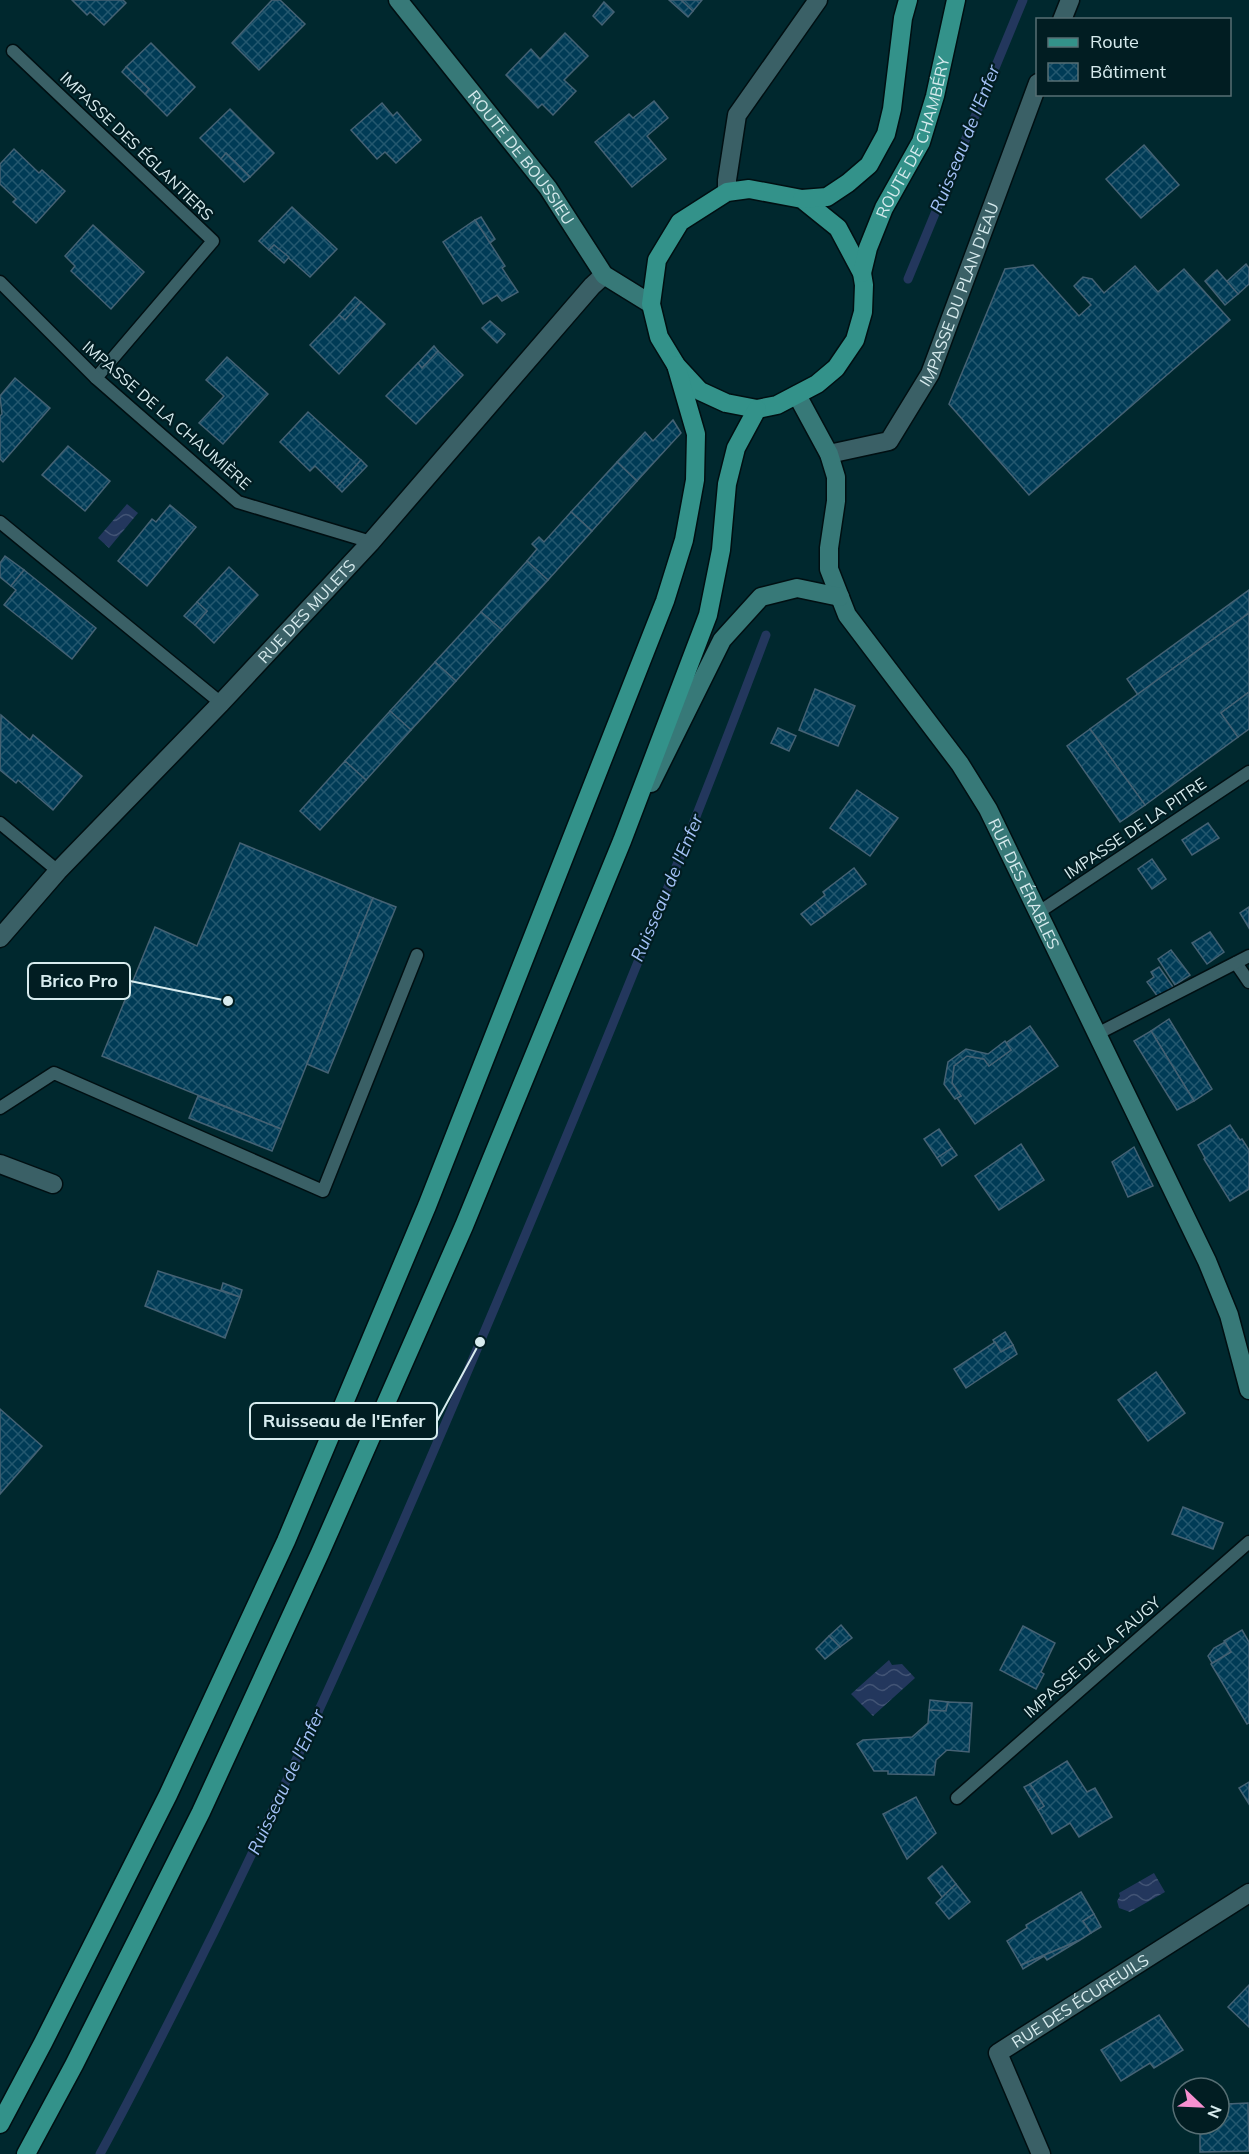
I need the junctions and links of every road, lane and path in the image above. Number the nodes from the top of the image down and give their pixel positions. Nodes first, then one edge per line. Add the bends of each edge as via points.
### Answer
1 (398, 0) edge
2 (818, 0) edge
3 (908, 0) edge
4 (956, 0) edge
5 (1070, 0) edge
6 (1063, 18) edge
7 (13, 51) dead end
8 (1036, 88) edge
9 (727, 192) junction
10 (802, 200) junction
11 (862, 273) junction
12 (604, 275) junction
13 (0, 282) edge
14 (651, 304) junction
15 (676, 365) junction
16 (96, 378) junction
17 (797, 395) junction
18 (757, 409) junction
19 (829, 454) junction
20 (0, 522) edge
21 (371, 542) junction
22 (840, 597) junction
23 (221, 703) junction
24 (1249, 772) edge
25 (0, 823) edge
26 (622, 841) junction
27 (58, 871) junction
28 (1039, 912) junction
29 (0, 938) edge
30 (417, 955) dead end
31 (1249, 956) edge
32 (1236, 963) junction
33 (1249, 982) edge
34 (1097, 1034) junction
35 (0, 1108) edge
36 (0, 1164) edge
37 (53, 1184) dead end
38 (1249, 1390) edge
39 (1249, 1542) edge
40 (957, 1798) dead end
41 (1249, 1893) edge
42 (0, 2124) edge
43 (1040, 2151) edge
44 (26, 2154) edge

1 - 12 street, ROUTE DE BOUSSIEU via 548,188
2 - 9 street via 737,115
3 - 10 main road, ROUTE DE CHAMBÉRY via 886,134 868,165 848,183 827,197
4 - 11 main road, ROUTE DE CHAMBÉRY via 921,142 884,208
5 - 6 street
7 - 16 lane, IMPASSE DES ÉGLANTIERS via 213,242
8 - 19 street, IMPASSE DU PLAN D'EAU via 930,374 890,441
9 - 10 main road via 749,189
9 - 14 main road via 680,222 657,260
10 - 11 main road via 838,228
11 - 17 main road via 863,312 855,340 836,368
12 - 14 street, ROUTE DE BOUSSIEU
12 - 21 street, RUE DES MULETS
13 - 16 lane, IMPASSE DE LA CHAUMIÈRE
14 - 15 main road via 659,337
15 - 18 main road via 700,391 726,403
15 - 42 main road via 696,434 695,480 684,540 665,601 427,1206 286,1541 168,1795
16 - 21 lane, IMPASSE DE LA CHAUMIÈRE via 238,502
17 - 18 main road
17 - 19 street, RUE DES ÉRABLES
18 - 26 main road via 736,448 727,484 721,550 708,615
19 - 22 street, RUE DES ÉRABLES via 836,477 836,501 829,569
20 - 23 lane
21 - 23 street, RUE DES MULETS
22 - 26 street via 797,588 761,597 722,640
22 - 28 street, RUE DES ÉRABLES via 847,615 960,764 988,809
23 - 27 street, RUE DES MULETS
24 - 28 lane, IMPASSE DE LA PITRE
25 - 27 lane
26 - 44 main road via 464,1226 320,1553 201,1812
27 - 29 street, RUE DES MULETS
28 - 34 street, RUE DES ÉRABLES
30 - 35 lane via 323,1191 54,1072
31 - 32 lane
32 - 33 lane
32 - 34 lane
34 - 38 street, RUE DES ÉRABLES via 1207,1261 1229,1316
36 - 37 street
39 - 40 lane, IMPASSE DE LA FAUGY
41 - 43 street, RUE DES ÉCUREUILS via 998,2053

